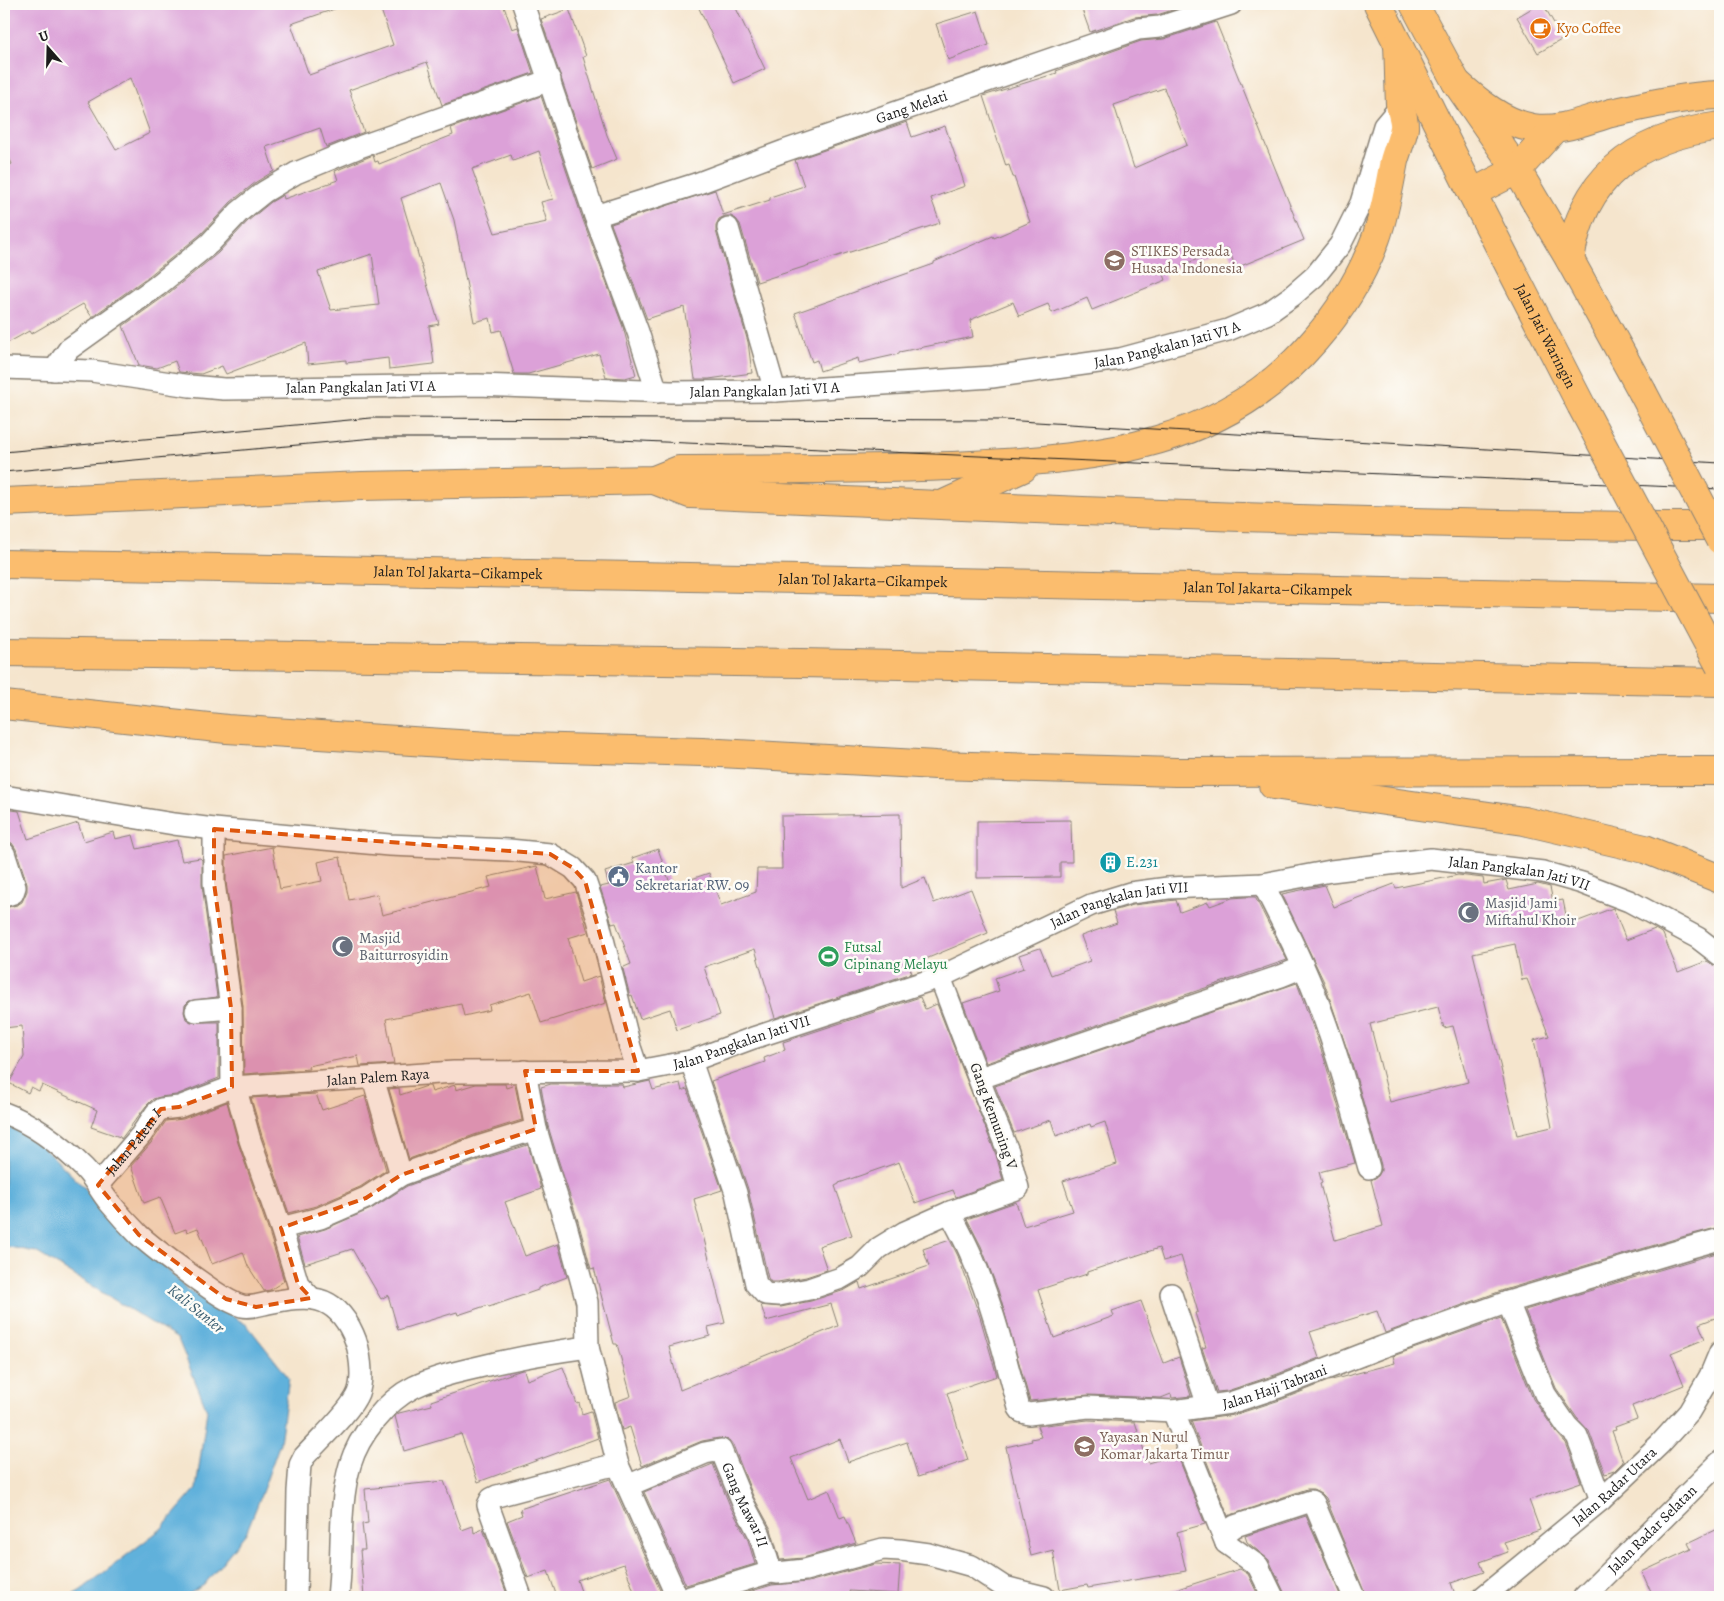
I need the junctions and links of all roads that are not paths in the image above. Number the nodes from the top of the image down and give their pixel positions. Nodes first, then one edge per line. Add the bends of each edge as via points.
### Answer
1 (524, 4) edge
2 (1231, 4) edge
3 (1378, 4) edge
4 (1414, 4) edge
5 (1398, 44) junction
6 (550, 80) junction
7 (1456, 82) junction
8 (1720, 95) edge
9 (1400, 107) junction
10 (1720, 126) edge
11 (1554, 129) junction
12 (1517, 170) junction
13 (1472, 193) junction
14 (595, 216) junction
15 (728, 228) dead end
16 (1570, 260) junction
17 (4, 368) edge
18 (54, 370) junction
19 (775, 391) junction
20 (656, 392) junction
21 (1039, 461) junction
22 (654, 480) junction
23 (4, 502) edge
24 (940, 505) junction
25 (1720, 526) edge
26 (1720, 540) edge
27 (4, 564) edge
28 (1720, 598) edge
29 (4, 652) edge
30 (1720, 666) edge
31 (1720, 682) edge
32 (4, 705) edge
33 (1720, 771) edge
34 (1176, 772) junction
35 (4, 796) edge
36 (214, 829) junction
37 (4, 854) edge
38 (1720, 879) edge
39 (1263, 884) junction
40 (9, 894) edge
41 (1720, 955) edge
42 (1303, 967) junction
43 (940, 977) junction
44 (231, 1008) junction
45 (196, 1011) dead end
46 (691, 1061) junction
47 (525, 1070) junction
48 (638, 1071) junction
49 (373, 1078) junction
50 (980, 1078) junction
51 (234, 1086) junction
52 (4, 1112) edge
53 (536, 1129) junction
54 (1369, 1168) dead end
55 (401, 1175) junction
56 (98, 1186) junction
57 (950, 1212) junction
58 (281, 1228) junction
59 (1720, 1240) edge
60 (1172, 1294) dead end
61 (311, 1298) junction
62 (1508, 1302) junction
63 (588, 1347) junction
64 (1720, 1352) edge
65 (1208, 1406) junction
66 (1173, 1411) junction
67 (1720, 1462) edge
68 (618, 1465) junction
69 (627, 1486) junction
70 (1601, 1500) junction
71 (1226, 1543) junction
72 (771, 1572) junction
73 (1593, 1593) edge
74 (296, 1597) edge
75 (338, 1597) edge
76 (521, 1597) edge
77 (677, 1597) edge
78 (690, 1597) edge
79 (1044, 1597) edge
80 (1273, 1597) edge
81 (1354, 1597) edge
82 (1483, 1597) edge

1 - 6 street
2 - 14 street, Gang Melati via 1160,27 1138,29 696,184
3 - 5 main road, Jalan Jati Waringin
4 - 7 main road
5 - 9 main road
5 - 13 main road, Jalan Jati Waringin
6 - 14 street
6 - 18 street via 362,146 296,173 264,192 239,212 210,243 157,286 69,349
7 - 11 main road via 1500,116 1519,125
7 - 12 main road
8 - 11 main road via 1675,100
9 - 19 street, Jalan Pangkalan Jati VI A via 1384,126 1360,203 1340,244 1315,276 1268,313 1228,330 1120,359 992,376
9 - 21 main road via 1404,125 1375,241 1340,308 1292,364 1257,395 1208,422 1165,438 1104,452
10 - 16 main road via 1660,142 1641,150 1612,171 1593,193 1584,210 1575,232
11 - 12 main road
12 - 13 main road
12 - 16 main road
13 - 30 main road, Jalan Jati Waringin, bridge
14 - 20 street
15 - 19 street
16 - 26 main road, bridge
17 - 18 street, Jalan Pangkalan Jati VI A
18 - 20 street, Jalan Pangkalan Jati VI A via 92,371 224,390 478,385
19 - 20 street, Jalan Pangkalan Jati VI A
21 - 22 main road via 910,468 679,470
21 - 24 main road
22 - 23 main road via 362,486
22 - 24 main road via 690,494
24 - 25 main road via 1488,524
27 - 28 main road, Jalan Tol Jakarta–Cikampek
29 - 31 main road via 800,663
32 - 34 main road via 227,729 489,746
33 - 34 main road
34 - 38 main road via 1524,821 1645,849
35 - 36 street
36 - 44 street via 214,883
36 - 48 street via 389,845 550,854 573,868 585,881
37 - 40 street via 14,886
39 - 41 street, Jalan Pangkalan Jati VII via 1331,871 1431,859 1543,872 1628,900 1698,938
39 - 42 street
39 - 43 street, Jalan Pangkalan Jati VII via 1168,888 1122,896 1058,919
42 - 50 street
42 - 54 street via 1330,1034
43 - 46 street, Jalan Pangkalan Jati VII
43 - 50 street, Gang Kemuning V
44 - 45 street
44 - 51 street
46 - 48 street, Jalan Pangkalan Jati VII
46 - 57 street via 736,1193 756,1284 765,1294 779,1295 809,1289 841,1278 906,1232
47 - 48 street, Jalan Pangkalan Jati VII
47 - 49 street, Jalan Palem Raya
47 - 53 street
49 - 51 street, Jalan Palem Raya
49 - 55 street
50 - 57 street, Gang Kemuning V via 1008,1151 1018,1188
51 - 56 street, Jalan Palem I via 179,1107 161,1109
51 - 58 street
52 - 56 street via 22,1119 52,1140
53 - 55 street
53 - 63 street via 587,1302
55 - 58 street via 366,1198 320,1218
56 - 61 street via 139,1235 226,1299 242,1306 256,1307
57 - 66 street, Jalan Haji Tabrani via 983,1284 1022,1412 1029,1414 1088,1407
58 - 61 street via 298,1284
59 - 62 street, Jalan Haji Tabrani
60 - 65 street
61 - 74 street via 325,1301 338,1312 353,1333 359,1351 360,1384 358,1394 347,1409 300,1465
62 - 65 street, Jalan Haji Tabrani via 1279,1388
62 - 70 street via 1545,1394 1577,1436
63 - 68 street
63 - 75 street via 515,1358 444,1375 413,1388 394,1401 368,1428 350,1464 343,1501
64 - 70 street, Jalan Radar Utara via 1689,1412
65 - 66 street, Jalan Haji Tabrani
66 - 71 street
67 - 73 street, Jalan Radar Selatan
68 - 69 street
68 - 76 street via 491,1499 488,1505
69 - 72 street, Gang Mawar II via 705,1453 721,1450 760,1535
69 - 77 street
70 - 82 street, Jalan Radar Utara
71 - 80 street via 1258,1566
71 - 81 street via 1226,1532 1235,1526 1312,1501
72 - 78 street
72 - 79 street via 805,1570 857,1554 900,1550 972,1566 1004,1587

